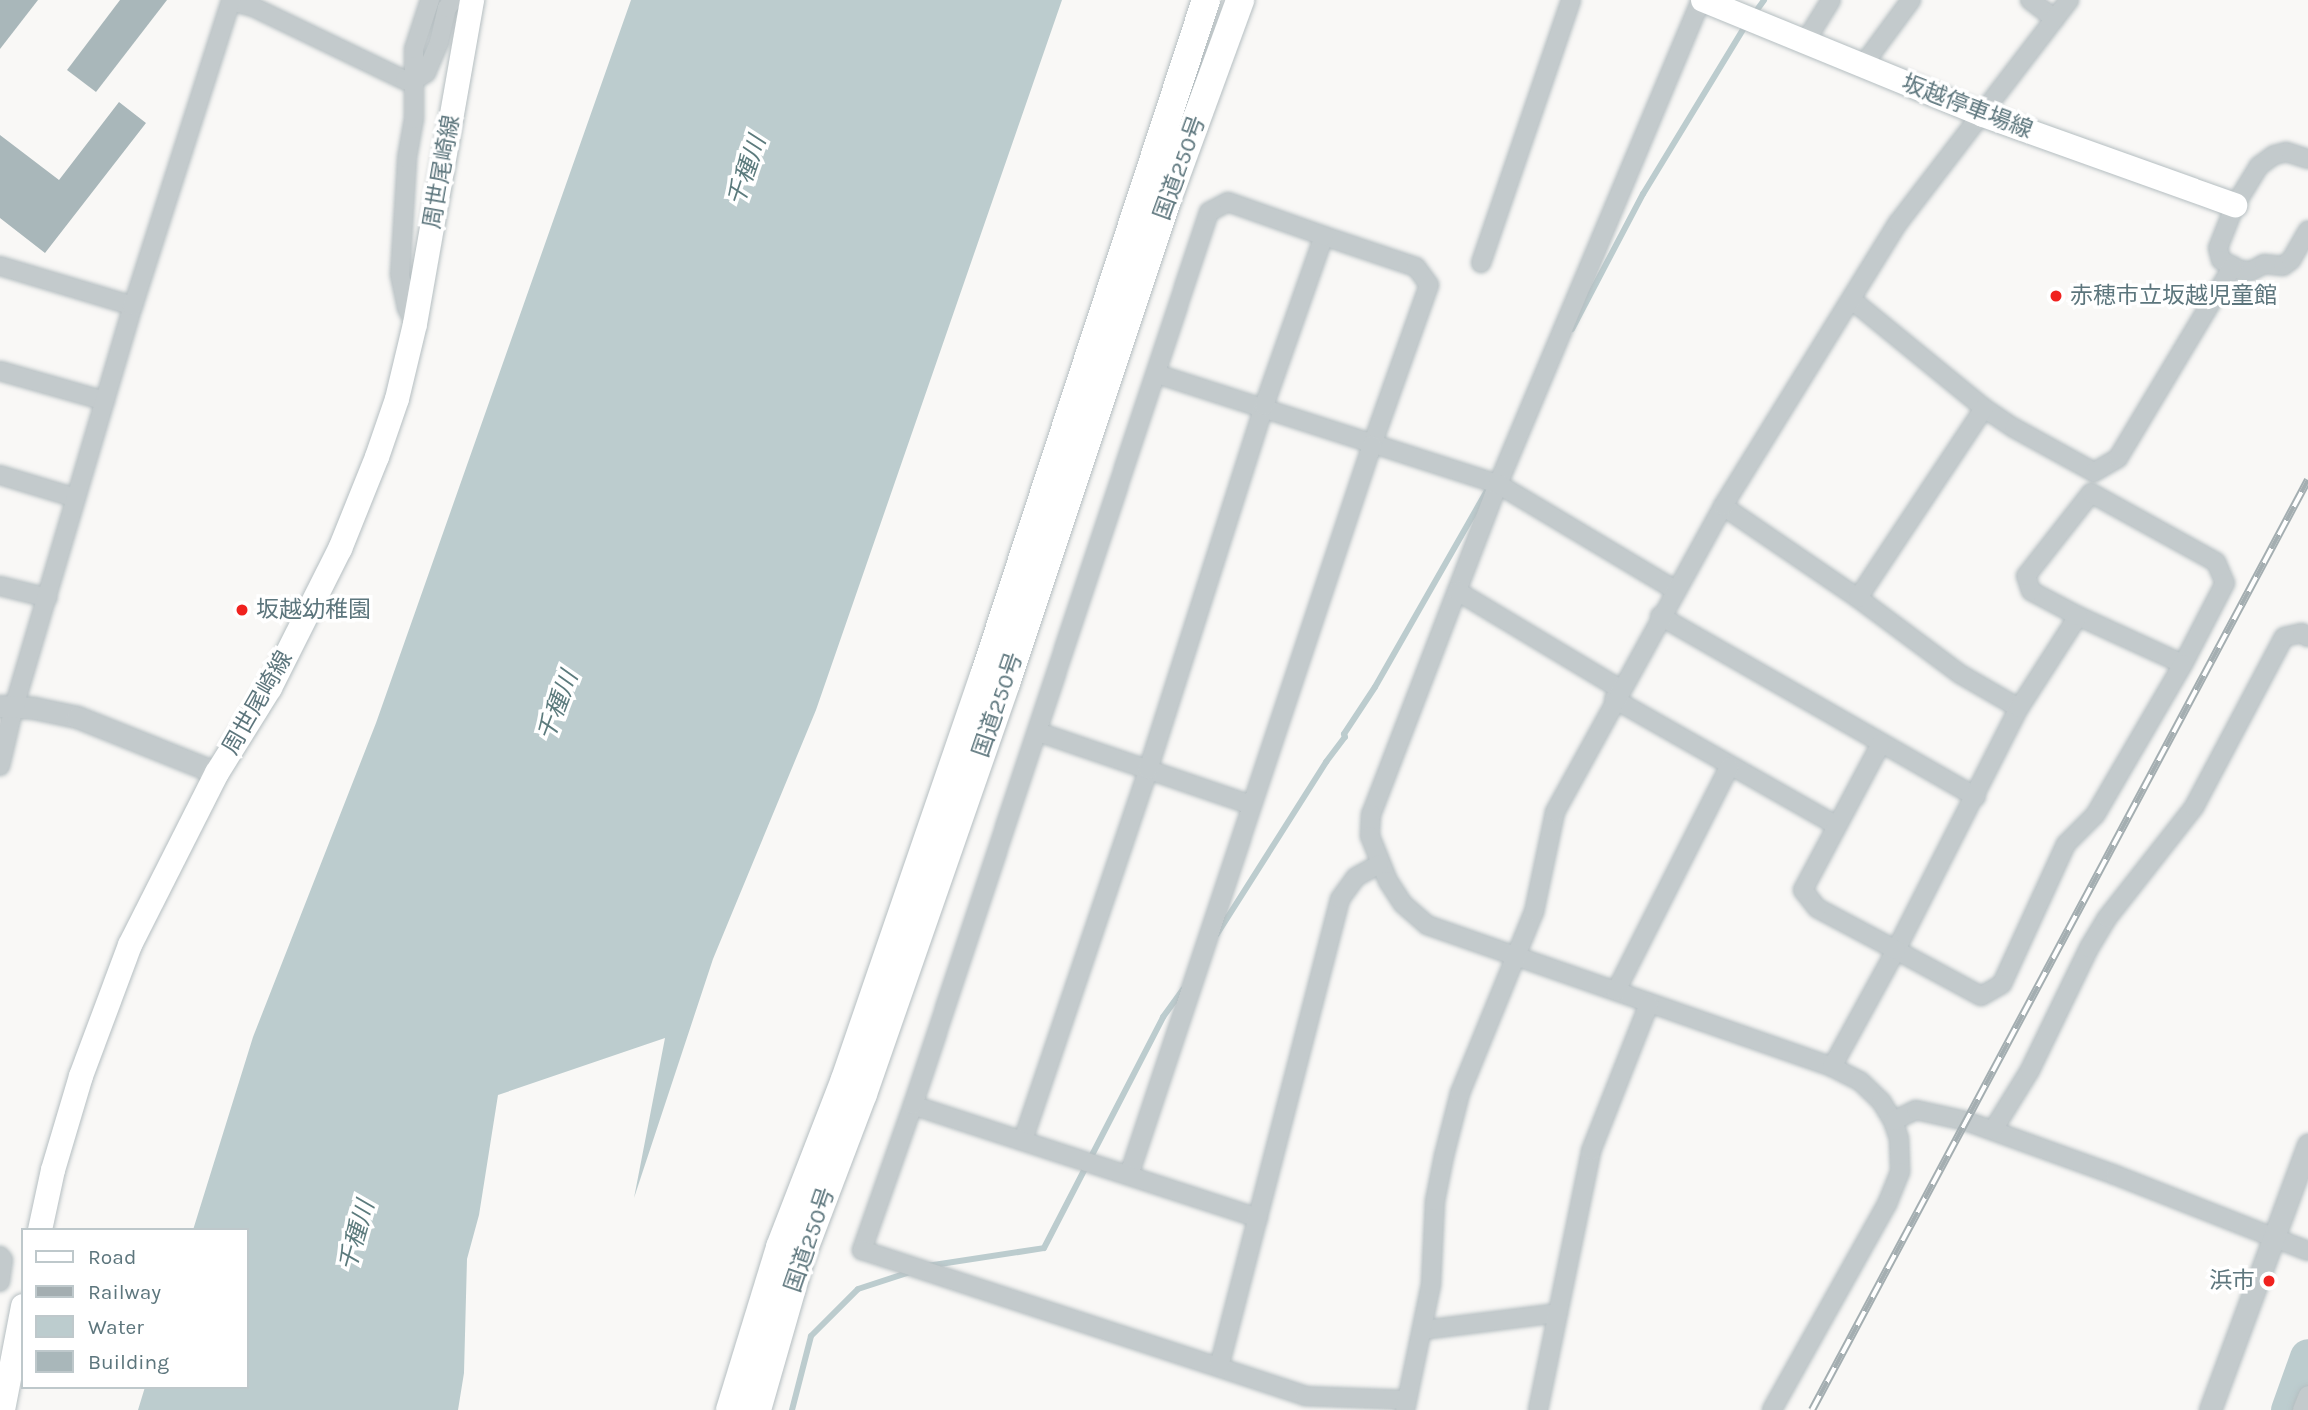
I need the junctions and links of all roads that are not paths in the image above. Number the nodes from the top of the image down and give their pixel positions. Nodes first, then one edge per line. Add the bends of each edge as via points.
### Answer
1 (231, 0) edge
2 (430, 0) edge
3 (453, 0) edge
4 (472, 0) edge
5 (1206, 0) edge
6 (1240, 0) edge
7 (1571, 0) edge
8 (1702, 0) edge
9 (1831, 0) edge
10 (1911, 0) edge
11 (2030, 0) edge
12 (2069, 0) edge
13 (2055, 19) junction
14 (1805, 42) junction
15 (1863, 65) junction
16 (414, 80) junction
17 (1983, 115) junction
18 (2308, 159) edge
19 (2235, 205) junction
20 (2308, 230) edge
21 (1324, 236) junction
22 (1481, 263) dead end
23 (2233, 266) junction
24 (0, 267) edge
25 (1852, 300) junction
26 (133, 306) junction
27 (415, 324) junction
28 (0, 371) edge
29 (1157, 374) junction
30 (105, 401) junction
31 (1264, 406) junction
32 (1984, 408) junction
33 (1372, 445) junction
34 (2094, 472) junction
35 (0, 475) edge
36 (1498, 484) junction
37 (2091, 493) junction
38 (76, 498) junction
39 (1723, 506) junction
40 (0, 586) edge
41 (1675, 590) junction
42 (1457, 591) junction
43 (48, 598) junction
44 (1858, 598) junction
45 (1660, 616) junction
46 (2078, 616) junction
47 (2308, 637) edge
48 (2183, 664) junction
49 (1617, 694) junction
50 (7, 706) edge
51 (2020, 708) junction
52 (1038, 732) junction
53 (1881, 743) junction
54 (0, 766) edge
55 (1729, 767) junction
56 (1147, 770) junction
57 (217, 773) junction
58 (1976, 797) junction
59 (1251, 805) junction
60 (1836, 825) junction
61 (1379, 864) junction
62 (1896, 950) junction
63 (1515, 956) junction
64 (1616, 991) junction
65 (1649, 1003) junction
66 (1832, 1067) junction
67 (914, 1105) junction
68 (1894, 1121) junction
69 (1993, 1130) junction
70 (1023, 1140) junction
71 (2308, 1145) edge
72 (1129, 1175) junction
73 (1258, 1218) junction
74 (40, 1228) edge
75 (2275, 1237) junction
76 (2308, 1251) edge
77 (0, 1256) edge
78 (0, 1282) edge
79 (1558, 1312) junction
80 (21, 1314) edge
81 (1423, 1329) junction
82 (1219, 1367) junction
83 (4, 1381) edge
84 (2308, 1395) edge
85 (1406, 1405) edge
86 (3, 1410) edge
87 (730, 1410) edge
88 (757, 1410) edge
89 (1538, 1410) edge
90 (1772, 1410) edge
91 (2210, 1410) edge
92 (2302, 1410) edge

1 - 16 street via 405,80
1 - 26 street
2 - 16 street via 414,49
3 - 16 street via 426,73
4 - 27 main road, 周世尾崎線
5 - 87 highway, 国道250号 via 988,663 845,1079 780,1247
6 - 88 highway, 国道250号 via 1167,200 863,1094 801,1258
7 - 22 street
8 - 14 main road, 坂越停車場線
8 - 36 street
9 - 14 street
10 - 15 street
11 - 13 street
12 - 13 street
13 - 17 street
14 - 15 main road, 坂越停車場線
15 - 17 main road, 坂越停車場線
16 - 27 street via 400,274
17 - 19 main road, 坂越停車場線
17 - 25 street via 1898,223
18 - 19 street via 2286,152 2274,155 2259,166
19 - 23 street via 2218,248 2221,260
20 - 23 street via 2283,266 2264,264 2251,271
21 - 29 street via 1228,202 1209,212
21 - 31 street
21 - 33 street via 1416,267 1430,285
23 - 34 street via 2118,458
24 - 26 street
25 - 32 street
25 - 39 street
26 - 30 street
27 - 57 main road, 周世尾崎線 via 393,411 340,549 270,688
28 - 30 street
29 - 31 street
29 - 52 street
30 - 38 street
31 - 33 street
31 - 56 street
32 - 34 street
32 - 44 street
33 - 36 street
33 - 59 street
34 - 37 street
35 - 38 street
36 - 41 street
36 - 42 street
37 - 46 street via 2026,576 2031,591
37 - 48 street via 2216,562 2225,583
38 - 43 street
39 - 41 street
39 - 44 street
40 - 43 street
41 - 45 street
42 - 49 street
42 - 61 street via 1371,814 1370,836
43 - 50 street
44 - 51 street via 1960,674
45 - 49 street
45 - 53 street
46 - 48 street
46 - 51 street
47 - 69 street via 2302,633 2284,636 2194,807 2089,948 2030,1070
48 - 62 street via 2095,815 2066,844 2002,985 1981,996
49 - 55 street
49 - 63 street via 1555,812 1534,912
50 - 54 street
50 - 57 street via 86,720
51 - 58 street
52 - 56 street
52 - 67 street
53 - 58 street
53 - 60 street
55 - 60 street
55 - 64 street
56 - 59 street
56 - 70 street
57 - 74 main road, 周世尾崎線 via 130,944 81,1076
58 - 62 street
59 - 72 street
60 - 62 street via 1803,890 1816,908
61 - 63 street via 1403,904 1427,925
61 - 73 street via 1356,877 1340,899
62 - 66 street
63 - 64 street
63 - 81 street via 1460,1093 1444,1156 1435,1201 1431,1285
64 - 65 street
65 - 66 street
65 - 79 street via 1591,1151
66 - 68 street via 1860,1081
67 - 70 street
67 - 82 street via 862,1250
68 - 69 street via 1916,1110
68 - 90 street via 1900,1172
69 - 75 street
70 - 72 street
71 - 75 street
72 - 73 street
73 - 82 street
75 - 76 street
75 - 91 street
77 - 78 street
79 - 81 street
79 - 89 street
80 - 83 main road
81 - 85 street
82 - 85 street via 1305,1396
83 - 86 main road
84 - 92 street

